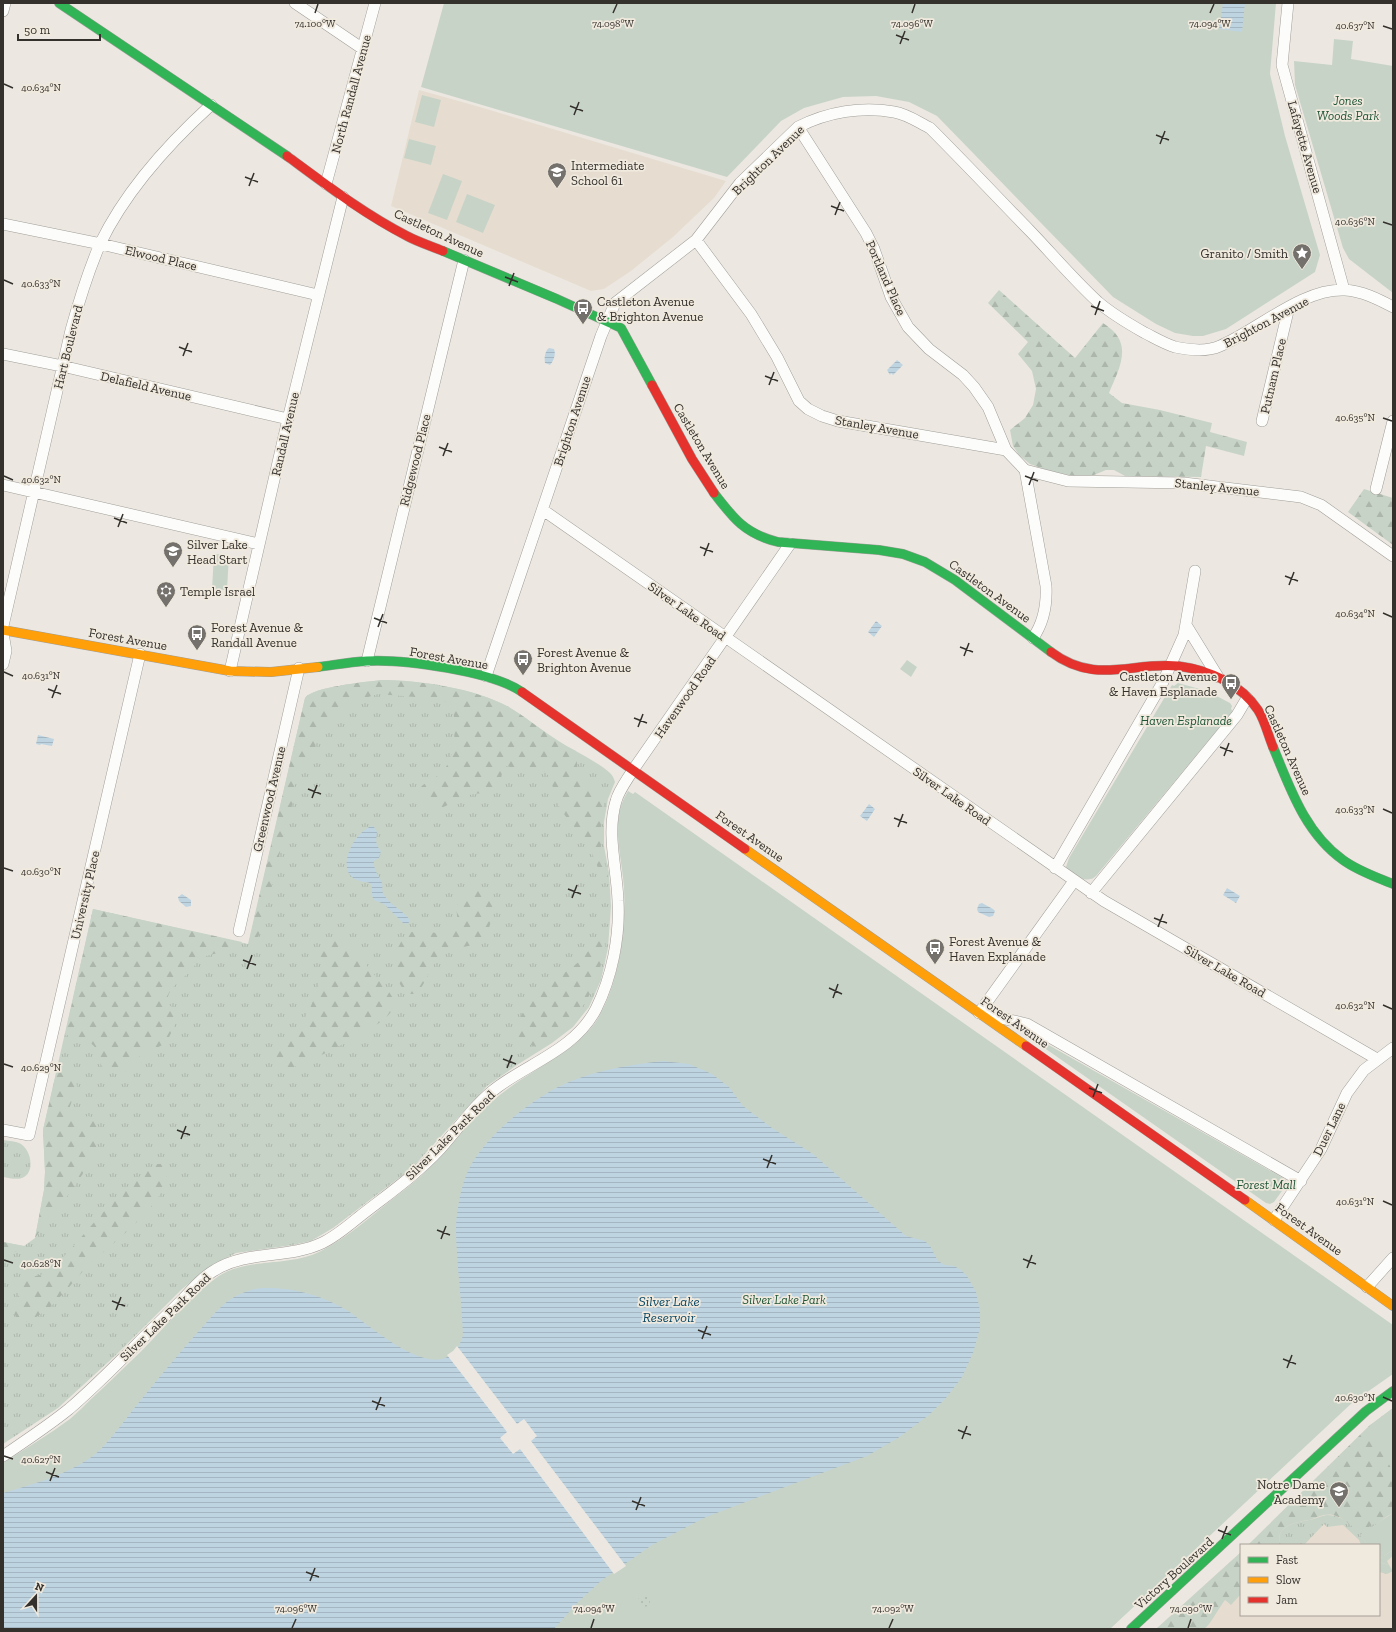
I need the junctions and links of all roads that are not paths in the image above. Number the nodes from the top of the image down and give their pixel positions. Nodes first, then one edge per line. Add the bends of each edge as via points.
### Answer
1 (5, 3) edge
2 (59, 3) edge
3 (295, 3) edge
4 (375, 3) edge
5 (1288, 3) edge
6 (3, 11) edge
7 (363, 49) junction
8 (211, 105) junction
9 (798, 127) junction
10 (326, 184) junction
11 (343, 197) junction
12 (3, 224) edge
13 (696, 240) junction
14 (101, 244) junction
15 (464, 260) junction
16 (1344, 290) junction
17 (318, 295) junction
18 (1289, 307) junction
19 (1393, 307) edge
20 (606, 321) junction
21 (3, 354) edge
22 (62, 366) junction
23 (288, 419) junction
24 (1262, 421) dead end
25 (1393, 421) edge
26 (1006, 450) junction
27 (1025, 470) junction
28 (3, 485) edge
29 (1376, 489) dead end
30 (33, 491) junction
31 (543, 510) junction
32 (259, 544) junction
33 (790, 544) junction
34 (1393, 556) edge
35 (1195, 571) dead end
36 (1186, 625) junction
37 (3, 626) edge
38 (3, 630) edge
39 (3, 633) edge
40 (726, 638) junction
41 (1033, 638) junction
42 (140, 654) junction
43 (367, 661) junction
44 (3, 664) edge
45 (1171, 666) junction
46 (299, 668) junction
47 (230, 671) junction
48 (486, 676) junction
49 (1218, 677) junction
50 (1247, 698) junction
51 (633, 770) junction
52 (1056, 868) junction
53 (1074, 881) junction
54 (1393, 884) edge
55 (1091, 893) junction
56 (239, 931) dead end
57 (980, 1013) junction
58 (1393, 1048) edge
59 (1377, 1059) junction
60 (3, 1130) edge
61 (1301, 1181) junction
62 (1274, 1220) junction
63 (1393, 1258) edge
64 (1367, 1287) junction
65 (1393, 1306) edge
66 (1393, 1391) edge
67 (3, 1456) edge
68 (1131, 1629) edge

1 - 6 street
2 - 8 main road, Castleton Avenue
3 - 7 street
4 - 7 street, North Randall Avenue
5 - 16 street, Lafayette Avenue via 1282,65
7 - 10 street, North Randall Avenue
8 - 10 main road, Castleton Avenue
8 - 14 street, Hart Boulevard via 147,170 124,202
9 - 13 street, Brighton Avenue via 740,183
9 - 18 street, Brighton Avenue via 846,111 875,111 894,112 930,128 1098,302 1138,329 1174,347 1219,347
9 - 26 street, Portland Place via 866,233 891,297 908,327 929,349 963,375 974,387 988,407
10 - 11 main road, Castleton Avenue
11 - 15 main road, Castleton Avenue via 407,236
11 - 17 street, Randall Avenue
12 - 14 street, Elwood Place
13 - 20 street, Brighton Avenue via 615,303
13 - 26 street, Stanley Avenue via 751,314 777,357 792,390 808,409 838,421
14 - 17 street, Elwood Place
14 - 22 street, Hart Boulevard via 79,302
15 - 20 main road, Castleton Avenue
15 - 43 street, Ridgewood Place
16 - 18 street, Brighton Avenue via 1309,297
16 - 19 street, Brighton Avenue via 1371,296
17 - 23 street, Randall Avenue
18 - 24 street, Putnam Place
20 - 31 street, Brighton Avenue
20 - 33 main road, Castleton Avenue via 621,328 694,464 727,510 753,533 771,541
21 - 22 street, Delafield Avenue
22 - 23 street, Delafield Avenue
22 - 30 street, Hart Boulevard
23 - 32 street, Randall Avenue
25 - 29 street
26 - 27 street, Portland Place
27 - 34 street, Stanley Avenue via 1068,481 1184,483 1301,497 1321,505
27 - 41 street via 1047,603 1042,621
28 - 30 street
30 - 32 street
30 - 37 street, Hart Boulevard
31 - 40 street, Silver Lake Road
31 - 48 street, Brighton Avenue
32 - 47 street, Randall Avenue
33 - 40 street, Havenwood Road
33 - 41 main road, Castleton Avenue via 879,550 918,559 950,576
35 - 36 street
36 - 45 street
36 - 49 street
38 - 42 main road, Forest Avenue
39 - 44 street via 6,651
40 - 51 street, Havenwood Road
40 - 52 street, Silver Lake Road
41 - 45 main road, Castleton Avenue via 1062,661 1084,669 1117,671
42 - 47 main road, Forest Avenue
42 - 60 street, University Place via 29,1135
43 - 46 main road, Forest Avenue
43 - 48 main road, Forest Avenue via 431,666
45 - 49 main road, Castleton Avenue
45 - 52 street
46 - 47 main road, Forest Avenue via 271,672
46 - 56 street, Greenwood Avenue
48 - 51 main road, Forest Avenue via 516,688
49 - 50 main road, Castleton Avenue
50 - 54 main road, Castleton Avenue via 1259,713 1300,810 1315,836 1329,851 1348,864
50 - 55 street via 1237,715
51 - 57 main road, Forest Avenue
51 - 67 street, Silver Lake Park Road via 618,794 612,819 618,902 614,951 601,996 582,1030 562,1047 488,1094 440,1149 414,1173 323,1243 302,1250 236,1261 216,1269 198,1283 69,1409
52 - 53 street, Silver Lake Road
53 - 55 street, Silver Lake Road
53 - 57 street
55 - 59 street, Silver Lake Road
57 - 61 street via 1027,1024
57 - 62 main road, Forest Avenue
58 - 59 street, Duer Lane
59 - 61 street, Duer Lane via 1364,1070 1347,1093 1321,1149
61 - 62 street, Duer Lane
62 - 64 main road, Forest Avenue
63 - 64 street
64 - 65 main road, Forest Avenue
66 - 68 main road, Victory Boulevard via 1366,1410

